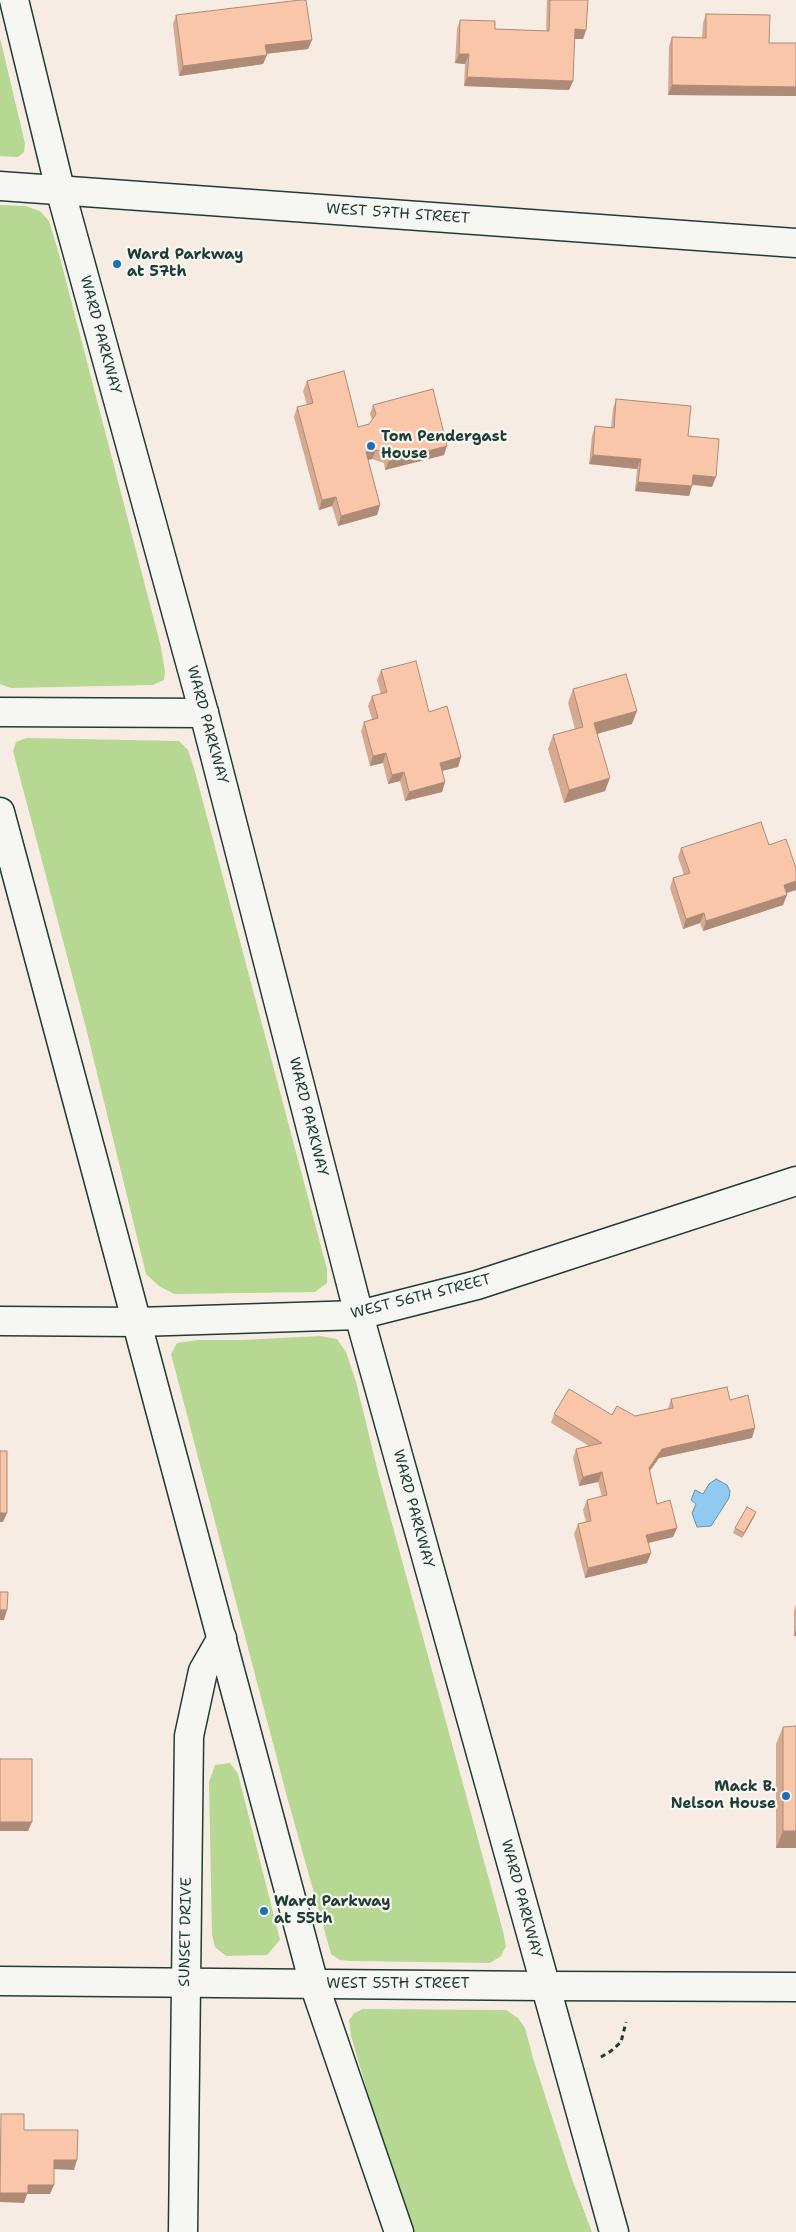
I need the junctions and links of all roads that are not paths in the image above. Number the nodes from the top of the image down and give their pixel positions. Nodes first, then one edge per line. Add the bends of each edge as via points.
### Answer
1 (14, 0) edge
2 (0, 186) edge
3 (60, 189) junction
4 (796, 243) edge
5 (0, 712) edge
6 (204, 713) junction
7 (0, 812) edge
8 (796, 1181) edge
9 (360, 1315) junction
10 (0, 1321) edge
11 (138, 1322) junction
12 (222, 1638) junction
13 (0, 1981) edge
14 (186, 1983) junction
15 (314, 1984) junction
16 (545, 1986) junction
17 (796, 1988) edge
18 (183, 2232) edge
19 (399, 2232) edge
20 (614, 2232) edge

1 - 3 main road, WARD PARKWAY
2 - 3 main road, WEST 57TH STREET
3 - 4 main road, WEST 57TH STREET
3 - 6 main road, WARD PARKWAY
5 - 6 main road
6 - 9 main road, WARD PARKWAY
7 - 11 main road
8 - 9 main road, WEST 56TH STREET via 477,1285
9 - 11 main road, WEST 56TH STREET
9 - 16 main road, WARD PARKWAY
10 - 11 main road, WEST 56TH STREET
11 - 12 main road
12 - 14 main road, SUNSET DRIVE via 203,1671 189,1736
12 - 15 main road
13 - 14 main road, WEST 55TH STREET
14 - 15 main road, WEST 55TH STREET
14 - 18 main road, SUNSET DRIVE
15 - 16 main road, WEST 55TH STREET
15 - 19 main road
16 - 17 main road, WEST 55TH STREET
16 - 20 main road, WARD PARKWAY

